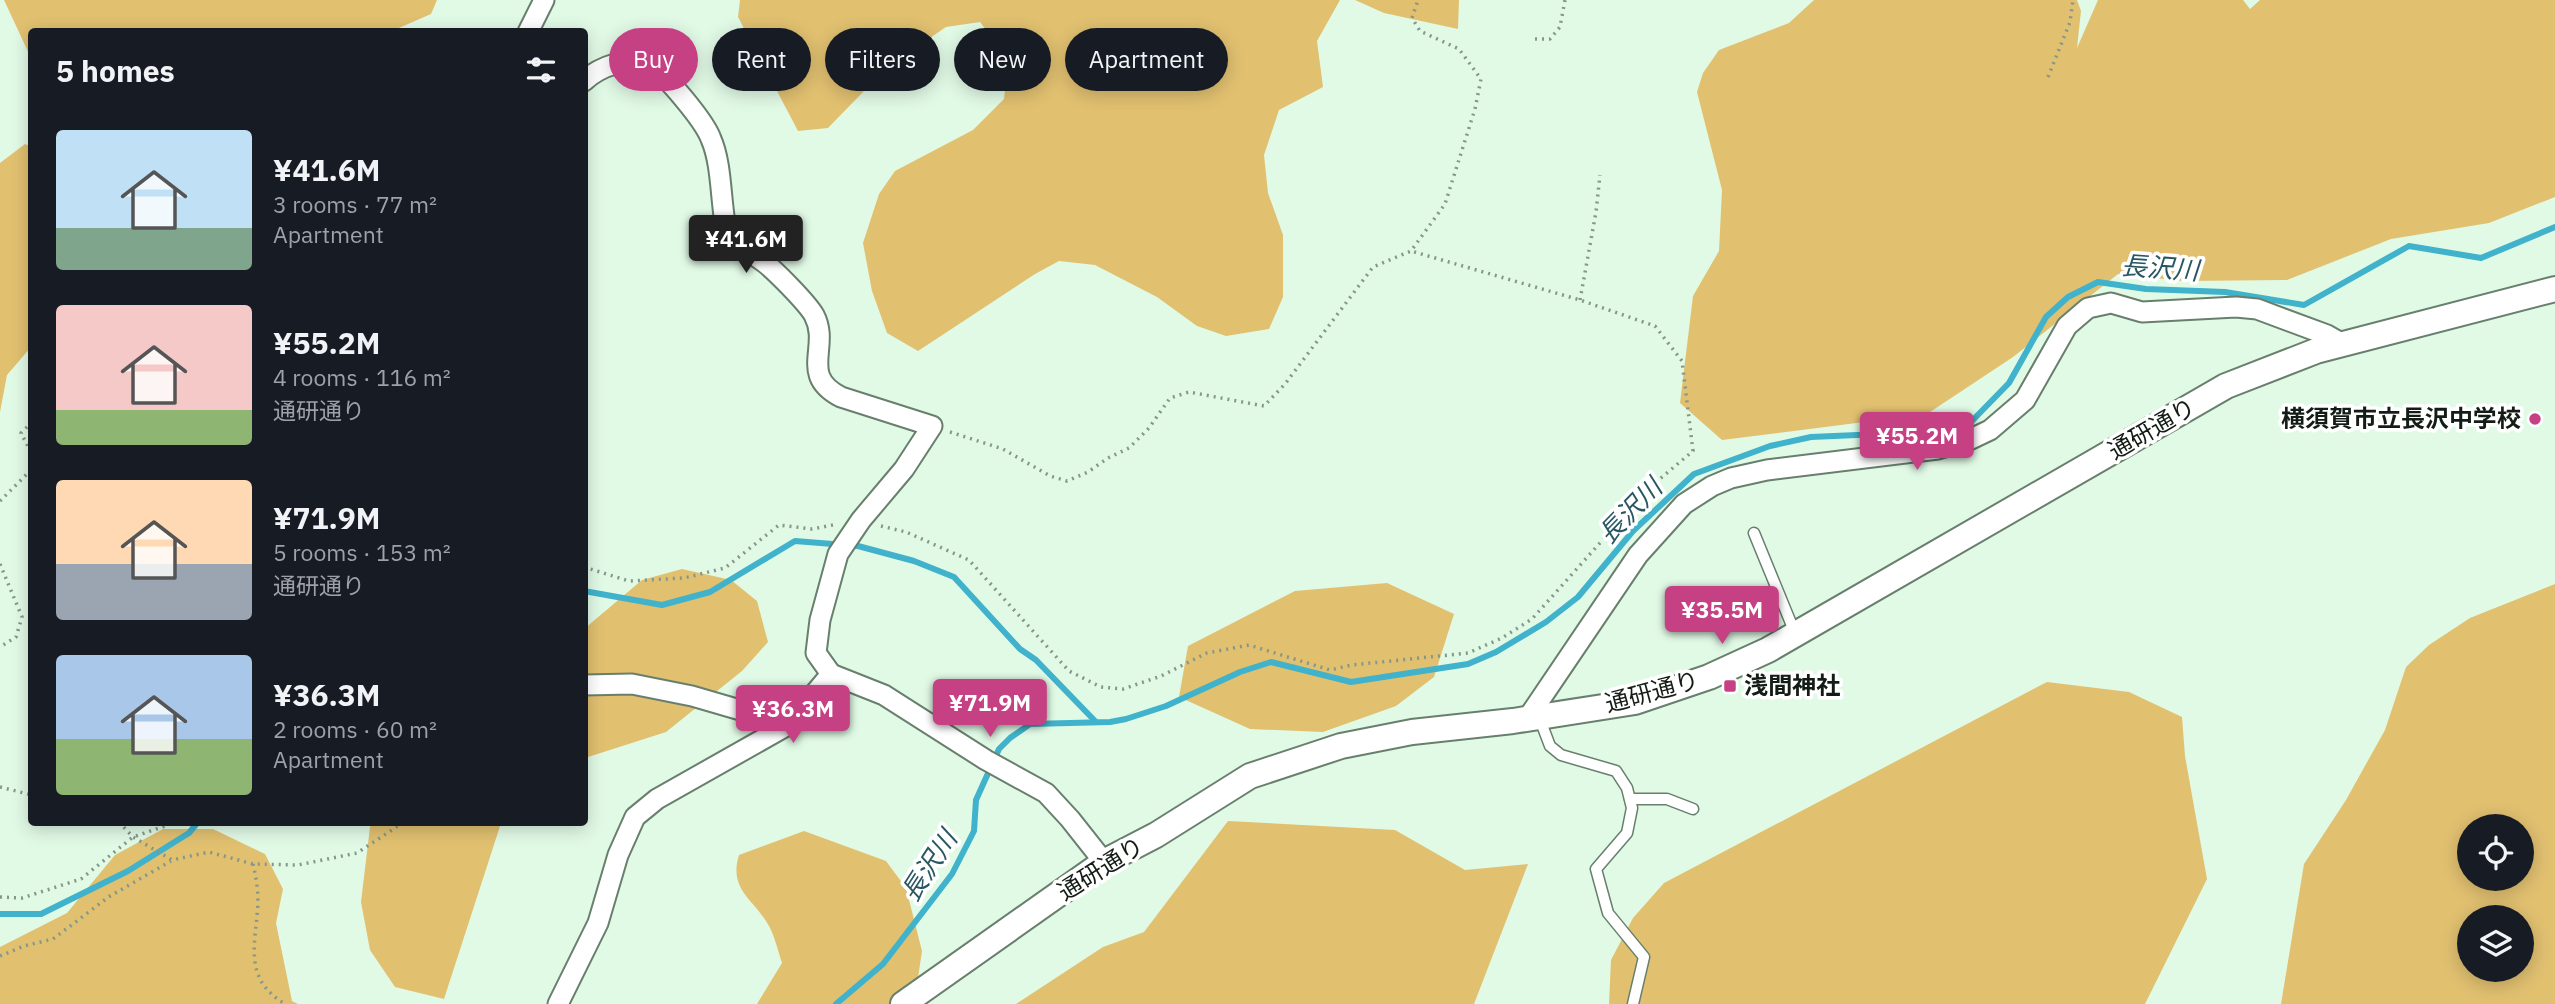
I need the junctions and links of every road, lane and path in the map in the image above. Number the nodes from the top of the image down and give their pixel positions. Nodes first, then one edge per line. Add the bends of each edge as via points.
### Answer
1 (544, 0) edge
2 (1418, 0) edge
3 (1565, 0) edge
4 (2073, 0) edge
5 (530, 28) edge
6 (1535, 39) dead end
7 (2048, 77) dead end
8 (588, 79) edge
9 (1600, 175) dead end
10 (1411, 251) junction
11 (2555, 289) edge
12 (1580, 300) junction
13 (2343, 344) junction
14 (28, 426) edge
15 (932, 426) junction
16 (28, 446) edge
17 (28, 473) edge
18 (0, 502) edge
19 (861, 520) junction
20 (1754, 533) dead end
21 (0, 564) edge
22 (588, 567) edge
23 (1796, 633) junction
24 (0, 647) edge
25 (831, 674) junction
26 (588, 685) edge
27 (795, 715) junction
28 (1533, 718) junction
29 (0, 787) edge
30 (28, 794) edge
31 (1630, 799) junction
32 (1693, 808) dead end
33 (123, 826) edge
34 (165, 826) edge
35 (398, 826) edge
36 (133, 837) junction
37 (171, 860) junction
38 (1104, 862) junction
39 (253, 864) junction
40 (0, 897) edge
41 (0, 956) edge
42 (285, 1004) edge
43 (558, 1004) edge
44 (903, 1004) edge
45 (1633, 1004) edge

1 - 5 street
2 - 10 path via 1412,18 1420,31 1459,49 1480,79 1445,204
3 - 6 path via 1560,27 1550,39
4 - 7 path via 2070,22
8 - 15 street via 622,61 649,65 681,95 711,138 728,239 761,260 814,315 819,335 817,374 827,390
9 - 12 path
10 - 12 path
10 - 15 path via 1373,267 1264,406 1189,392 1170,398 1129,448 1067,481 1003,449
11 - 13 street, 通研通り
12 - 19 path via 1655,326 1682,361 1693,451 1649,488 1532,619 1468,653 1330,670 1249,645 1207,653 1122,689 1101,687 1069,671 968,561 906,532
13 - 23 street, 通研通り via 2226,386
13 - 28 street via 2257,309 2142,312 2111,303 2088,308 2067,326 2025,400 1990,430 1938,449 1731,478 1685,504 1638,555
14 - 16 path via 22,433
15 - 19 street via 904,469
17 - 18 path
19 - 22 path via 812,529 779,525 725,568 684,578 629,581
19 - 25 street via 838,554 820,620 816,653
20 - 23 lane
21 - 24 path via 22,617 16,637
23 - 28 street, 通研通り via 1709,677 1635,702
25 - 27 street
25 - 38 street via 884,695 1046,793
26 - 27 street via 632,684 747,712
27 - 43 street via 788,725 657,799 635,817 618,855 598,923
28 - 31 lane via 1561,755 1616,771
28 - 38 street, 通研通り via 1412,732 1342,746 1250,776
29 - 30 path
31 - 32 lane via 1667,799
31 - 45 lane via 1627,833 1596,869 1608,913 1644,957
33 - 36 path
34 - 36 path
35 - 39 path via 357,853 298,865
36 - 37 path
36 - 40 path via 81,879 23,898
37 - 39 path via 209,852
37 - 41 path via 110,896 52,939
38 - 44 street, 通研通り
39 - 42 path via 258,901 255,970 271,995

